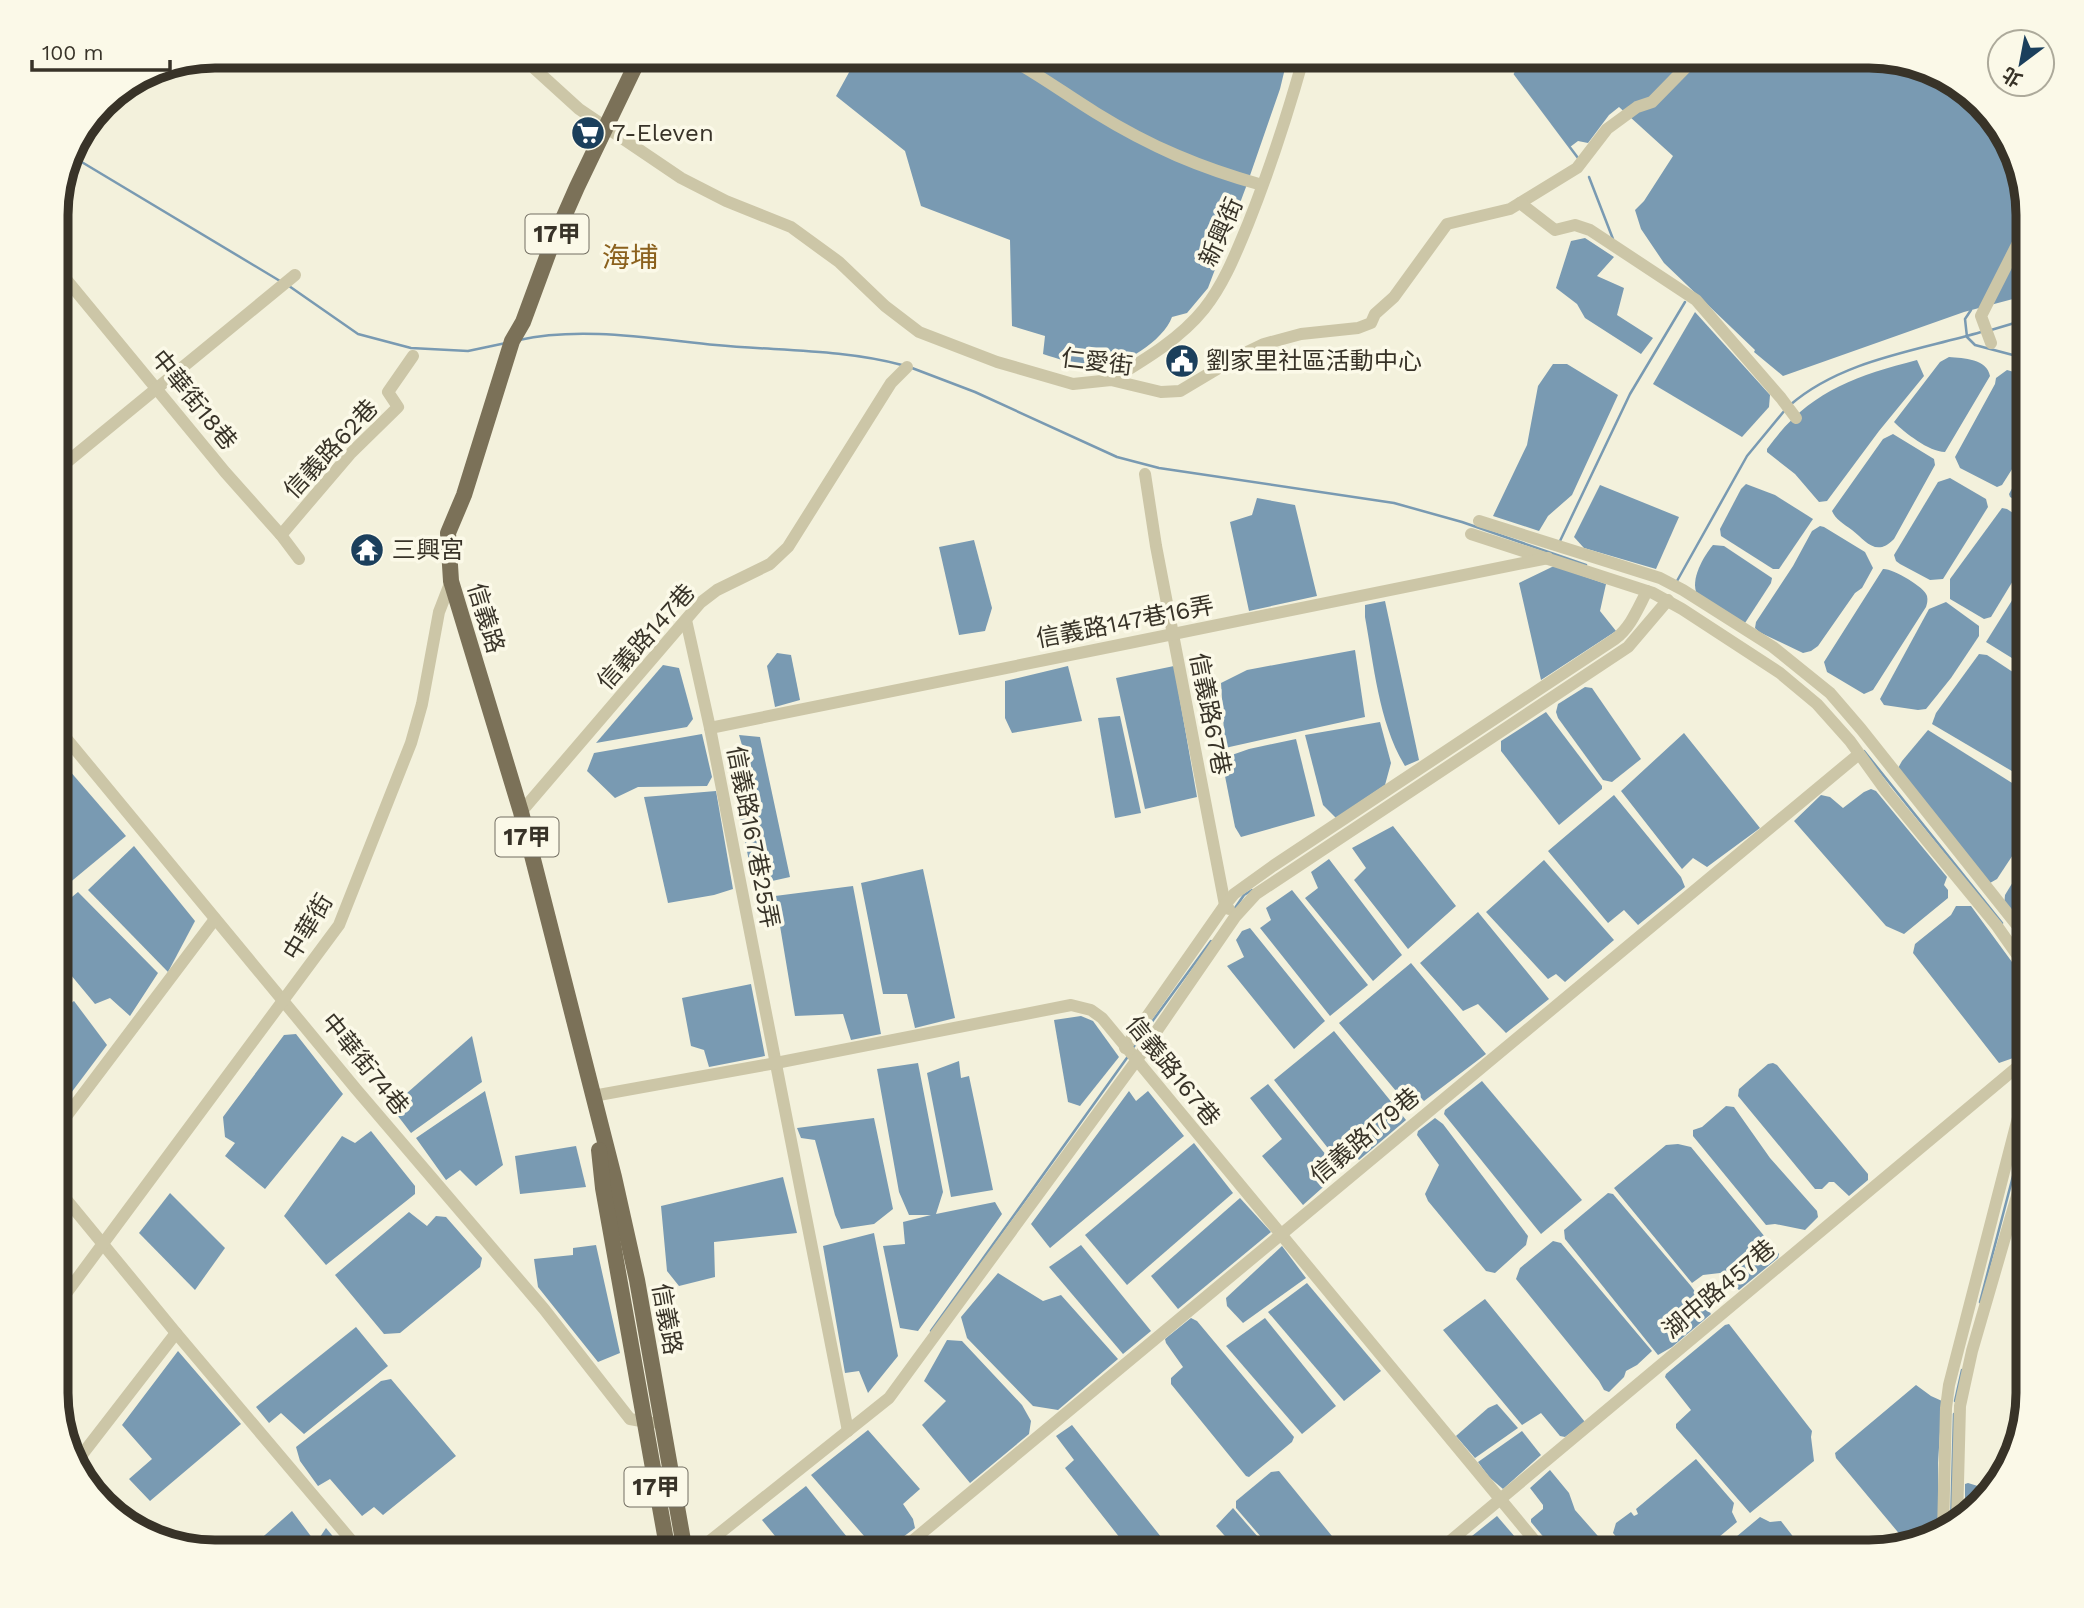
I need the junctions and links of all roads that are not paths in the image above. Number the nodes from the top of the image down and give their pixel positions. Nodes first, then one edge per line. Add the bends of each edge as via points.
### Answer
1 (535, 68) edge
2 (634, 68) edge
3 (1028, 68) edge
4 (1301, 68) edge
5 (1685, 68) edge
6 (606, 128) junction
7 (1262, 186) junction
8 (1520, 203) junction
9 (2016, 247) edge
10 (290, 280) dead end
11 (69, 283) edge
12 (1991, 343) dead end
13 (413, 356) dead end
14 (907, 367) dead end
15 (1111, 380) junction
16 (157, 388) junction
17 (1792, 413) dead end
18 (69, 460) edge
19 (1145, 474) dead end
20 (1479, 521) dead end
21 (1471, 534) dead end
22 (281, 535) junction
23 (1548, 558) junction
24 (299, 559) dead end
25 (450, 581) junction
26 (1658, 595) junction
27 (686, 620) junction
28 (1173, 636) junction
29 (710, 728) junction
30 (69, 742) edge
31 (1859, 754) junction
32 (521, 812) junction
33 (1225, 905) junction
34 (1235, 917) junction
35 (215, 919) junction
36 (2016, 924) edge
37 (2016, 955) edge
38 (285, 1000) junction
39 (1130, 1055) junction
40 (776, 1063) junction
41 (2016, 1068) edge
42 (593, 1096) junction
43 (69, 1113) edge
44 (2016, 1125) edge
45 (2016, 1199) edge
46 (69, 1203) edge
47 (1281, 1233) junction
48 (103, 1245) junction
49 (69, 1290) edge
50 (176, 1333) junction
51 (645, 1422) junction
52 (663, 1424) junction
53 (848, 1431) junction
54 (82, 1455) edge
55 (1500, 1500) junction
56 (1957, 1509) edge
57 (1943, 1519) edge
58 (351, 1540) edge
59 (666, 1540) edge
60 (683, 1540) edge
61 (711, 1540) edge
62 (912, 1540) edge
63 (1452, 1540) edge
64 (1534, 1540) edge

1 - 6 street, 仁愛街
2 - 6 main road, 17甲
3 - 7 street via 1158,147
4 - 7 street, 新興街
5 - 8 street, 仁愛街 via 1652,102 1607,129 1577,168
6 - 15 street, 仁愛街 via 693,185 790,227 839,262 919,332 1073,384
6 - 25 main road, 信義路 / 17甲 via 510,345 448,533
7 - 15 street, 新興街 via 1234,259 1202,312 1148,358
8 - 15 street, 仁愛街 via 1447,223 1371,323 1264,344 1180,391 1161,392
8 - 17 street via 1555,230 1575,225 1590,230 1696,300
9 - 12 street via 1981,316
10 - 16 street
11 - 16 street, 中華街18巷
13 - 22 street, 信義路62巷 via 388,392 398,407 350,454
14 - 27 street, 信義路147巷 via 891,383 788,547 770,564 717,590
16 - 18 street
16 - 22 street, 中華街18巷
19 - 28 street, 信義路67巷
20 - 36 street via 1660,578 1773,647 1830,694
21 - 23 street
22 - 24 street, 中華街18巷
23 - 26 street
23 - 28 street, 信義路147巷16弄
25 - 32 main road, 信義路 / 17甲
25 - 38 street, 中華街 via 439,612 422,704 396,783 339,925
26 - 31 street via 1780,673 1817,704
26 - 33 street via 1615,639 1273,866
26 - 34 street via 1628,647 1256,894
27 - 29 street, 信義路167巷25弄
27 - 32 street, 信義路147巷
28 - 29 street, 信義路147巷16弄
28 - 33 street, 信義路67巷
29 - 40 street, 信義路167巷25弄
30 - 35 street, 中華街74巷
31 - 37 street
31 - 47 street, 信義路179巷
32 - 42 main road, 信義路 / 17甲
33 - 34 street, 信義路67巷
33 - 39 street
34 - 39 street
35 - 38 street, 中華街74巷
35 - 43 street
38 - 48 street, 中華街
38 - 51 street, 中華街74巷 via 544,1309 630,1419
39 - 40 street, 信義路167巷 via 1102,1018 1071,1005
39 - 47 street, 信義路167巷
39 - 53 street via 889,1398
40 - 42 street, 信義路167巷
40 - 53 street, 信義路167巷25弄
41 - 55 street, 湖中路457巷
42 - 51 main road, 信義路 / 17甲 via 603,1188
42 - 52 main road, 信義路 / 17甲 via 637,1280
44 - 57 street via 1949,1385
45 - 56 street via 1972,1351 1961,1406
46 - 48 street
47 - 55 street, 信義路167巷
47 - 62 street, 信義路179巷
48 - 49 street, 中華街
48 - 50 street
50 - 54 street
50 - 58 street
51 - 52 street
51 - 59 main road, 信義路 / 17甲
52 - 60 main road, 信義路 / 17甲
53 - 61 street
55 - 63 street, 湖中路457巷
55 - 64 street, 信義路167巷

